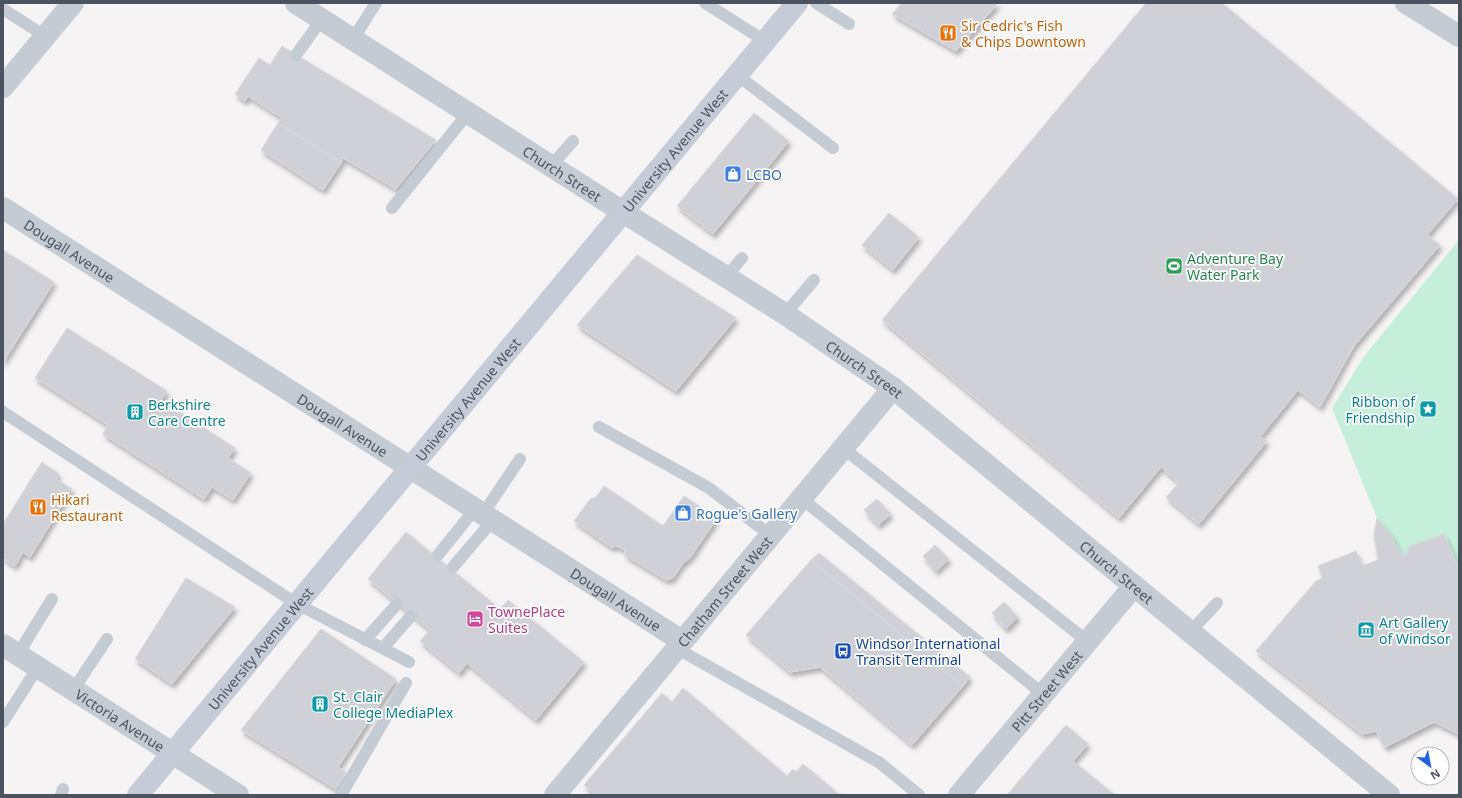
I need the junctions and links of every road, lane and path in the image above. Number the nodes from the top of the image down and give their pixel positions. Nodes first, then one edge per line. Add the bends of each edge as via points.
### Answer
1 (73, 3) edge
2 (296, 3) edge
3 (376, 3) edge
4 (705, 3) edge
5 (797, 3) edge
6 (816, 3) edge
7 (1406, 3) edge
8 (3, 9) edge
9 (322, 19) junction
10 (850, 24) dead end
11 (45, 36) junction
12 (1459, 36) edge
13 (353, 39) junction
14 (765, 41) junction
15 (296, 54) dead end
16 (737, 76) junction
17 (3, 87) edge
18 (468, 113) junction
19 (573, 141) dead end
20 (833, 148) dead end
21 (551, 166) junction
22 (3, 208) edge
23 (392, 208) dead end
24 (623, 212) junction
25 (742, 258) dead end
26 (726, 277) junction
27 (814, 280) dead end
28 (786, 314) junction
29 (893, 388) junction
30 (3, 412) edge
31 (599, 427) dead end
32 (842, 448) junction
33 (520, 459) dead end
34 (410, 468) junction
35 (801, 498) junction
36 (484, 515) junction
37 (770, 535) junction
38 (438, 555) dead end
39 (453, 567) dead end
40 (1134, 586) junction
41 (52, 599) dead end
42 (1217, 603) dead end
43 (297, 604) junction
44 (397, 604) dead end
45 (411, 616) dead end
46 (1190, 632) junction
47 (107, 639) dead end
48 (365, 640) junction
49 (1087, 641) junction
50 (679, 645) junction
51 (383, 648) junction
52 (10, 650) edge
53 (409, 662) dead end
54 (38, 667) junction
55 (406, 683) dead end
56 (73, 690) junction
57 (1043, 694) junction
58 (3, 722) edge
59 (173, 753) junction
60 (138, 795) edge
61 (238, 795) edge
62 (341, 795) edge
63 (555, 795) edge
64 (919, 795) edge
65 (960, 795) edge
66 (1388, 795) edge

1 - 11 street
2 - 9 street, Church Street
3 - 13 lane
4 - 14 lane
5 - 14 main road, University Avenue West
6 - 10 lane
7 - 12 street
8 - 11 lane
9 - 13 street, Church Street
9 - 15 lane
11 - 17 street
13 - 18 street, Church Street
14 - 16 main road, University Avenue West
16 - 20 lane
16 - 24 main road, University Avenue West
18 - 21 street, Church Street
18 - 23 lane
19 - 21 lane
21 - 24 street, Church Street
22 - 34 street, Dougall Avenue
24 - 26 street, Church Street
24 - 34 main road, University Avenue West
25 - 26 lane
26 - 28 street, Church Street
27 - 28 lane
28 - 29 street, Church Street
29 - 32 street, Chatham Street West
29 - 40 street, Church Street
30 - 43 lane
31 - 37 lane via 709,488
32 - 35 street, Chatham Street West
32 - 49 lane
33 - 36 lane
34 - 36 street, Dougall Avenue
34 - 43 main road, University Avenue West
35 - 37 street, Chatham Street West
35 - 57 lane
36 - 38 lane
36 - 39 lane
36 - 50 street, Dougall Avenue
37 - 50 street, Chatham Street West
40 - 46 street, Church Street
40 - 49 street, Pitt Street West
41 - 52 lane
42 - 46 lane
43 - 48 lane
43 - 59 main road, University Avenue West
44 - 48 lane
45 - 51 lane
46 - 66 street, Church Street
47 - 56 lane
48 - 51 lane
49 - 57 street, Pitt Street West
50 - 63 street, Chatham Street West
50 - 64 lane via 880,763
51 - 53 lane
52 - 54 street, Victoria Avenue
54 - 56 street, Victoria Avenue
54 - 58 lane
55 - 62 lane
56 - 59 street, Victoria Avenue
57 - 65 street, Pitt Street West
59 - 60 main road, University Avenue West
59 - 61 street, Victoria Avenue

